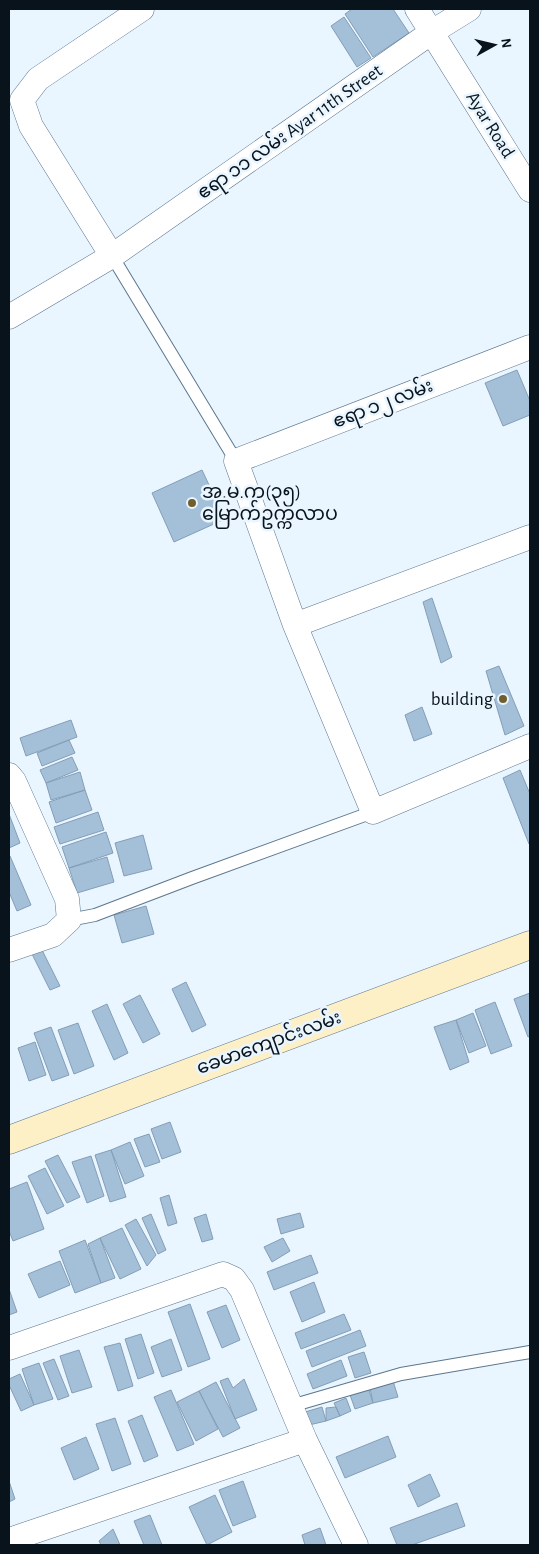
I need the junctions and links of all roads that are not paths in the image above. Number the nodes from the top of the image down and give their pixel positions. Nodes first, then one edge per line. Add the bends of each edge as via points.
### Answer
1 (142, 9) edge
2 (417, 9) edge
3 (469, 9) edge
4 (432, 32) junction
5 (530, 190) edge
6 (112, 256) junction
7 (9, 317) edge
8 (530, 347) edge
9 (236, 461) junction
10 (530, 537) edge
11 (296, 625) junction
12 (530, 746) edge
13 (9, 775) edge
14 (373, 812) junction
15 (69, 920) junction
16 (530, 945) edge
17 (9, 950) edge
18 (9, 1140) edge
19 (9, 1348) edge
20 (530, 1352) edge
21 (291, 1406) junction
22 (305, 1440) junction
23 (9, 1540) edge
24 (356, 1545) edge

1 - 6 street via 38,79 22,100 31,126
2 - 4 street, Ayar Road
3 - 4 street, ဧရာ ၁၁ လမ်း Ayar 11th Street
4 - 5 street, Ayar Road
4 - 6 street, ဧရာ ၁၁ လမ်း Ayar 11th Street
6 - 7 street, ဧရာ ၁၁ လမ်း Ayar 11th Street
6 - 9 lane
8 - 9 street, ဧရာ ၁၂ လမ်း
9 - 11 street
10 - 11 street
11 - 14 street
12 - 14 street
13 - 15 street via 67,899
14 - 15 lane via 95,915
15 - 17 street via 53,935
16 - 18 street, ခေမာကျောင်းလမ်း
19 - 21 street via 223,1274 234,1279 242,1290
20 - 21 lane via 401,1374
21 - 22 street
22 - 23 street
22 - 24 street

